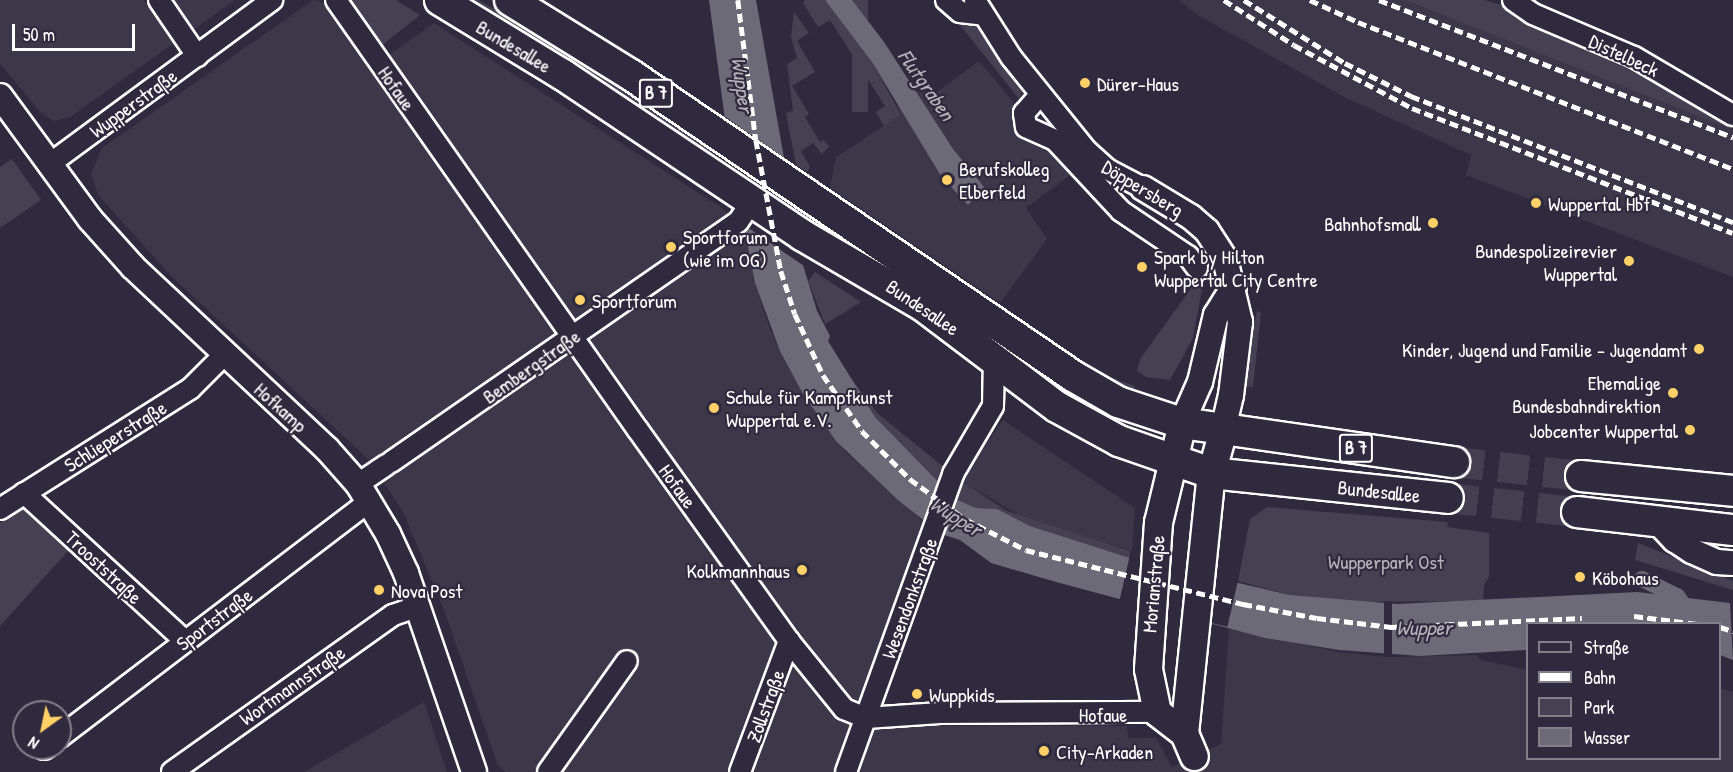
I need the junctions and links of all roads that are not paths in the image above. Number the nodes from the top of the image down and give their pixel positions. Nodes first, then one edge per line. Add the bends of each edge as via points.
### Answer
1 (159, 0) edge
2 (272, 0) edge
3 (336, 0) edge
4 (440, 0) edge
5 (510, 0) edge
6 (946, 0) edge
7 (1513, 0) edge
8 (979, 7) edge
9 (197, 56) junction
10 (0, 96) edge
11 (1039, 96) junction
12 (1732, 110) edge
13 (51, 163) junction
14 (1143, 188) joint
15 (744, 202) junction
16 (1197, 268) dead end
17 (1234, 286) junction
18 (572, 337) junction
19 (224, 356) junction
20 (994, 360) junction
21 (1182, 423) junction
22 (1223, 430) junction
23 (1171, 461) junction
24 (1454, 462) tunnel mouth
25 (1211, 473) junction
26 (1581, 476) tunnel mouth
27 (1733, 491) edge
28 (24, 493) junction
29 (363, 493) junction
30 (1448, 498) tunnel mouth
31 (0, 509) edge
32 (1577, 512) tunnel mouth
33 (1657, 521) junction
34 (1733, 530) edge
35 (1733, 563) edge
36 (416, 607) junction
37 (184, 641) junction
38 (789, 641) junction
39 (627, 661) dead end
40 (1157, 712) junction
41 (866, 718) junction
42 (72, 728) edge
43 (172, 772) edge
44 (474, 772) edge
45 (548, 772) edge
46 (740, 772) edge
47 (846, 772) edge

1 - 9 street
2 - 9 street, Wupperstraße
3 - 18 street, Hofaue
4 - 15 main road, Bundesallee / B 7 via 563,75
5 - 21 main road, Bundesallee / B 7 via 1073,376 1118,402
6 - 8 street, Döppersberg via 960,12
7 - 12 street, Distelbeck via 1533,14 1634,57
8 - 11 street, Döppersberg
9 - 13 street, Wupperstraße
10 - 13 street, Hofkamp
11 - 14 street, Döppersberg via 1100,164
11 - 16 street, Döppersberg via 1024,113 1026,127 1055,140 1121,211 1188,256
13 - 19 street, Hofkamp via 111,244
14 - 17 street, Döppersberg via 1207,231 1225,259
15 - 18 street, Bembergstraße
15 - 20 main road, Bundesallee / B 7 via 922,305
17 - 21 street via 1216,315 1197,392
17 - 22 street, Döppersberg via 1240,322 1232,395
18 - 29 street, Bembergstraße via 388,464
18 - 38 street, Hofaue
19 - 28 street, Schlieperstraße via 190,389
19 - 29 street, Hofkamp via 327,449
20 - 23 main road, Bundesallee / B 7 via 1057,407 1119,441
20 - 41 street, Wesendonkstraße via 993,406 953,474
21 - 22 main road, Bundesallee / B 7
21 - 23 main road, Morianstraße
22 - 24 main road, Bundesallee / B 7
22 - 25 main road
23 - 25 main road, Bundesallee / B 7
23 - 40 main road, Morianstraße via 1154,556 1150,609 1148,669
25 - 30 main road, Bundesallee / B 7
25 - 40 main road via 1194,621 1189,745
26 - 27 main road
28 - 31 street, Schlieperstraße
28 - 37 street, Trooststraße
29 - 36 street, Hofkamp via 397,551
29 - 37 street, Sportstraße
32 - 33 main road
33 - 34 main road
33 - 35 street via 1692,551 1717,562
36 - 43 street, Wortmannstraße via 393,615 244,717
36 - 44 street, Hofkamp
37 - 42 street, Sportstraße
38 - 41 street, Hofaue via 832,698 844,709
38 - 46 street, Zollstraße
39 - 45 street
40 - 41 street, Hofaue via 940,712
41 - 47 street, Wesendonkstraße

